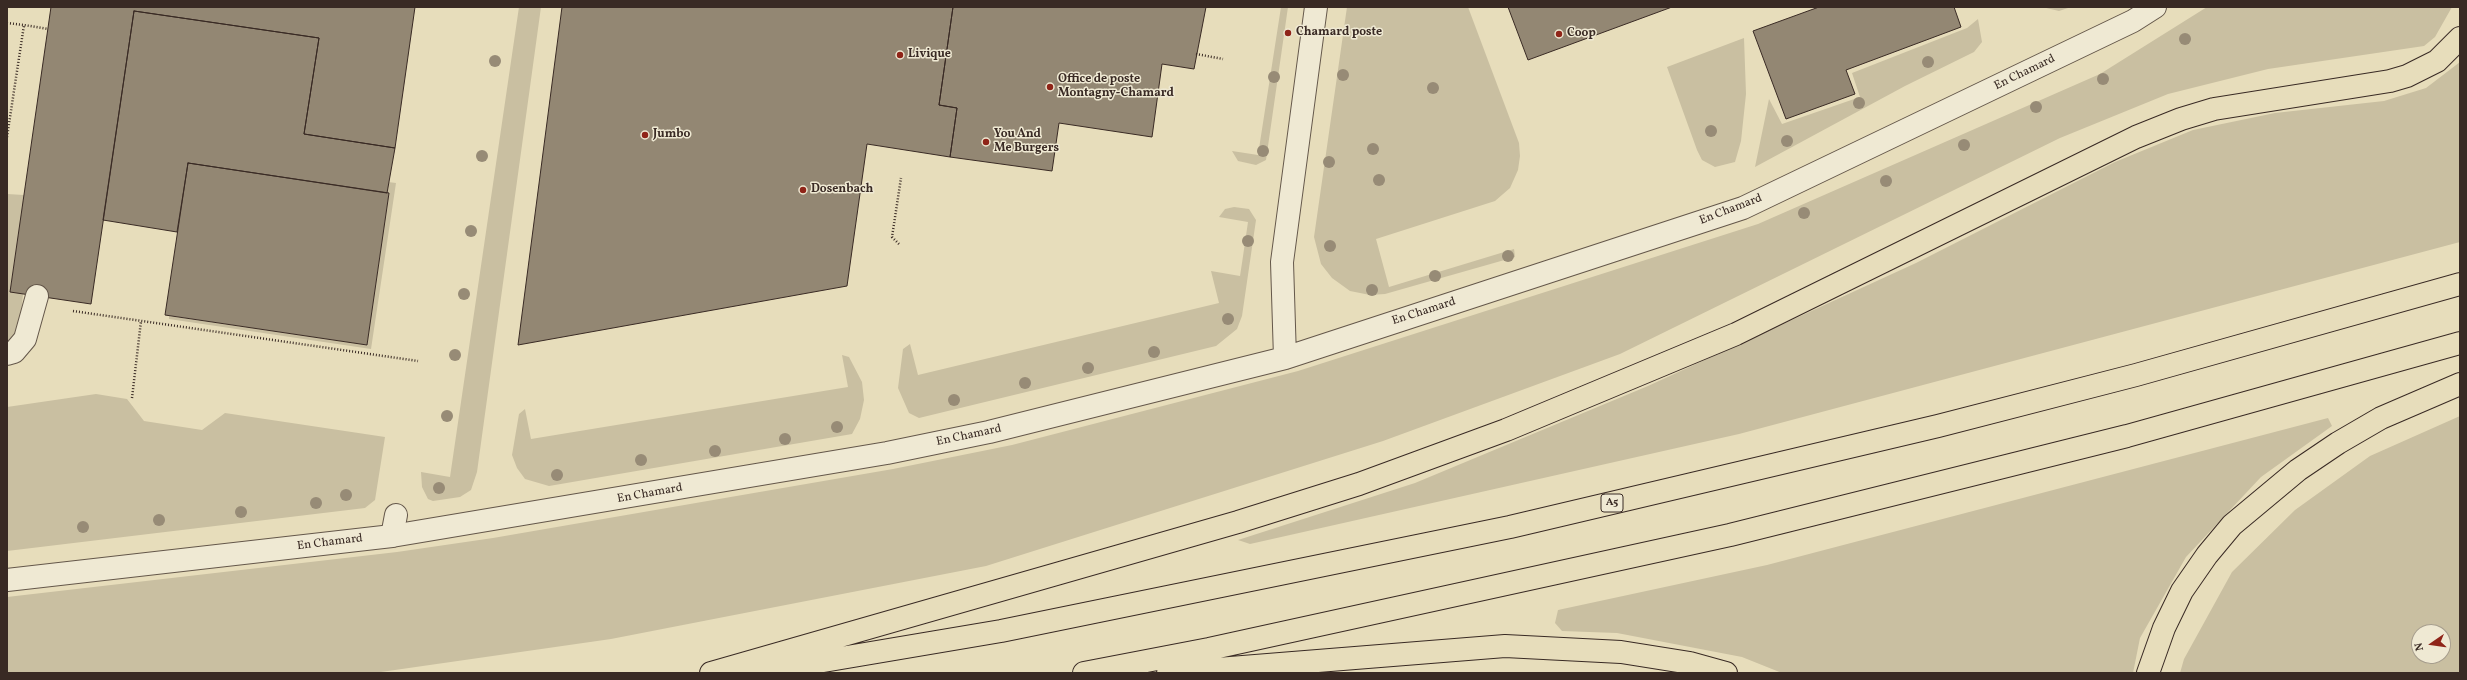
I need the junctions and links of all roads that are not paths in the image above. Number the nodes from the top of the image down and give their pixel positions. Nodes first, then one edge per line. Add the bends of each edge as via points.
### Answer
1 (1316, 7) edge
2 (2155, 7) edge
3 (2460, 38) edge
4 (2460, 284) edge
5 (37, 296) dead end
6 (2460, 343) edge
7 (7, 354) edge
8 (1285, 358) junction
9 (2460, 384) edge
10 (396, 514) dead end
11 (392, 536) junction
12 (7, 580) edge
13 (711, 673) edge
14 (752, 673) edge
15 (1084, 673) edge
16 (1168, 673) edge
17 (1726, 673) edge
18 (2148, 673) edge

1 - 8 street via 1282,262
2 - 8 street, En Chamard via 2126,24 1743,208
3 - 13 highway via 2437,62 2390,82 2214,109 2136,136 1736,334 1506,430 1381,476 1238,522
4 - 14 highway, A5 via 2136,375 1938,426 1510,527 1000,631
5 - 7 street via 25,339 14,352
6 - 15 highway via 2127,436 1730,535 1209,650
8 - 11 street, En Chamard via 953,440
9 - 18 highway via 2381,418 2338,443 2298,470 2232,525 2182,591 2164,628
10 - 11 street
11 - 12 street, En Chamard
16 - 17 highway via 1505,646 1621,652 1690,663

